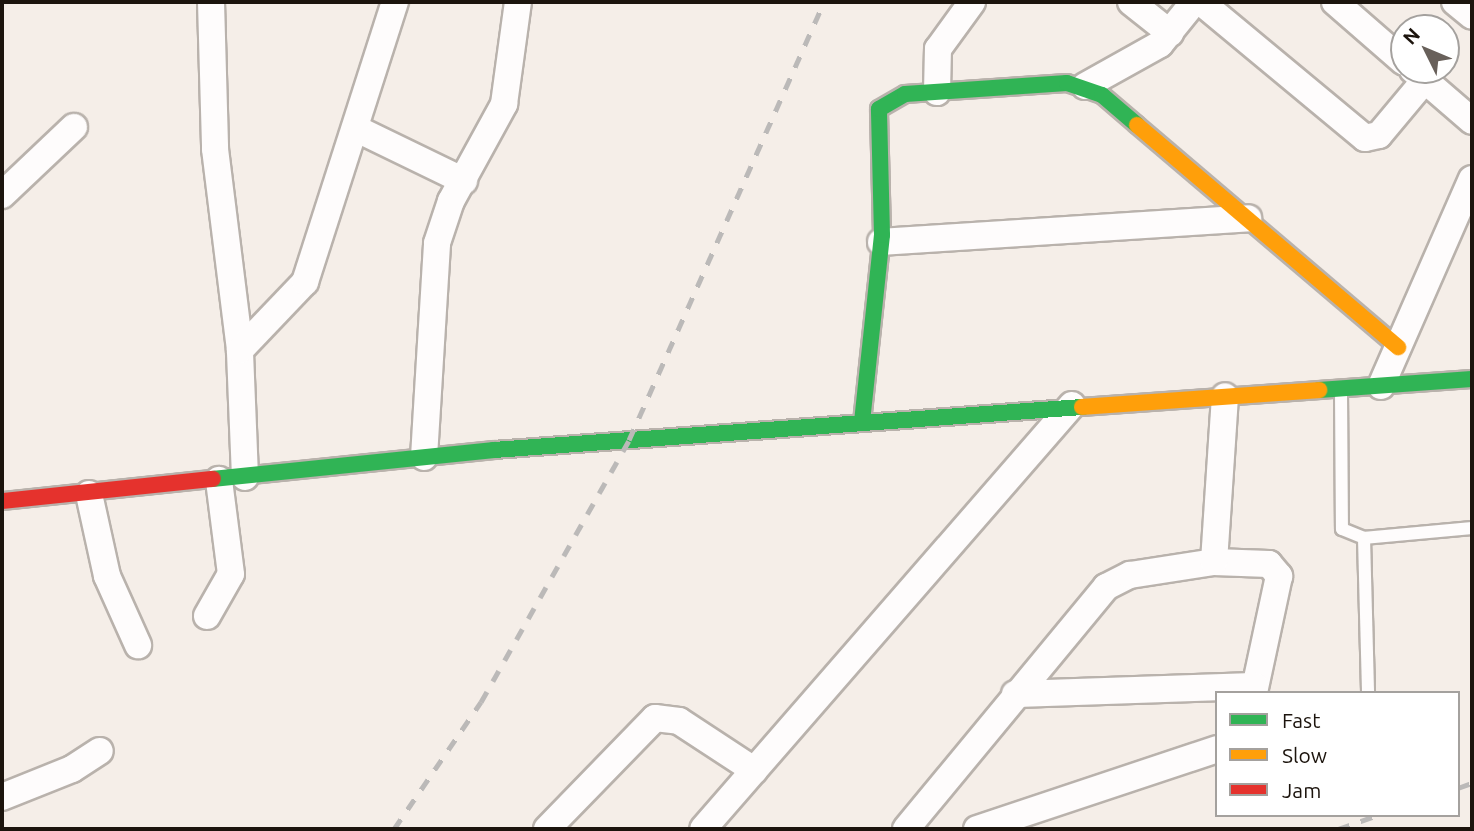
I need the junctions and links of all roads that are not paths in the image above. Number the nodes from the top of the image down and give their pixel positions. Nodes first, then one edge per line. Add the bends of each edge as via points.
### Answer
1 (212, 2) edge
2 (395, 2) edge
3 (518, 2) edge
4 (972, 2) edge
5 (1131, 2) edge
6 (1194, 2) edge
7 (1201, 2) edge
8 (1335, 2) edge
9 (1455, 2) edge
10 (1472, 16) edge
11 (1170, 33) junction
12 (1390, 50) edge
13 (1413, 84) edge
14 (1429, 84) edge
15 (1085, 86) junction
16 (937, 92) junction
17 (1472, 121) edge
18 (74, 127) dead end
19 (357, 129) junction
20 (1472, 179) edge
21 (464, 181) junction
22 (2, 195) edge
23 (1248, 218) junction
24 (881, 242) junction
25 (1398, 347) junction
26 (240, 350) junction
27 (1472, 379) edge
28 (1381, 386) junction
29 (1341, 388) junction
30 (1225, 396) junction
31 (1072, 405) junction
32 (862, 422) junction
33 (424, 457) junction
34 (245, 477) junction
35 (219, 480) junction
36 (89, 494) junction
37 (2, 501) edge
38 (1472, 528) edge
39 (1364, 538) junction
40 (1214, 562) junction
41 (207, 616) dead end
42 (138, 645) dead end
43 (1255, 689) edge
44 (1368, 691) edge
45 (1015, 694) junction
46 (1215, 750) edge
47 (100, 751) dead end
48 (754, 770) junction
49 (2, 797) edge
50 (547, 829) edge
51 (703, 829) edge
52 (906, 829) edge
53 (977, 829) edge

1 - 26 street via 215,149
2 - 19 street
3 - 21 street via 504,104
4 - 16 street via 938,49
5 - 11 street
6 - 11 street
7 - 13 street via 1365,138 1379,135
8 - 12 street
9 - 10 street
11 - 15 street
14 - 17 street
15 - 16 main road
15 - 23 main road
16 - 24 main road via 905,94 879,109
18 - 22 street
19 - 21 street
19 - 26 street via 305,282
20 - 25 street
21 - 33 street via 451,201 432,267
23 - 24 street
23 - 25 main road
24 - 32 main road
25 - 28 street
26 - 34 street
27 - 28 main road
28 - 29 main road
29 - 30 main road
29 - 39 lane via 1339,519 1350,536
30 - 31 main road
30 - 40 street
31 - 32 main road
31 - 48 street
32 - 33 main road
33 - 34 main road
34 - 35 main road
35 - 36 main road
35 - 41 street via 231,574
36 - 37 main road
36 - 42 street via 107,576
38 - 39 lane
39 - 44 lane
40 - 43 street via 1269,564 1279,576
40 - 45 street via 1113,582
43 - 45 street
45 - 52 street
46 - 53 street
47 - 49 street via 72,769
48 - 50 street via 680,721 655,719
48 - 51 street

